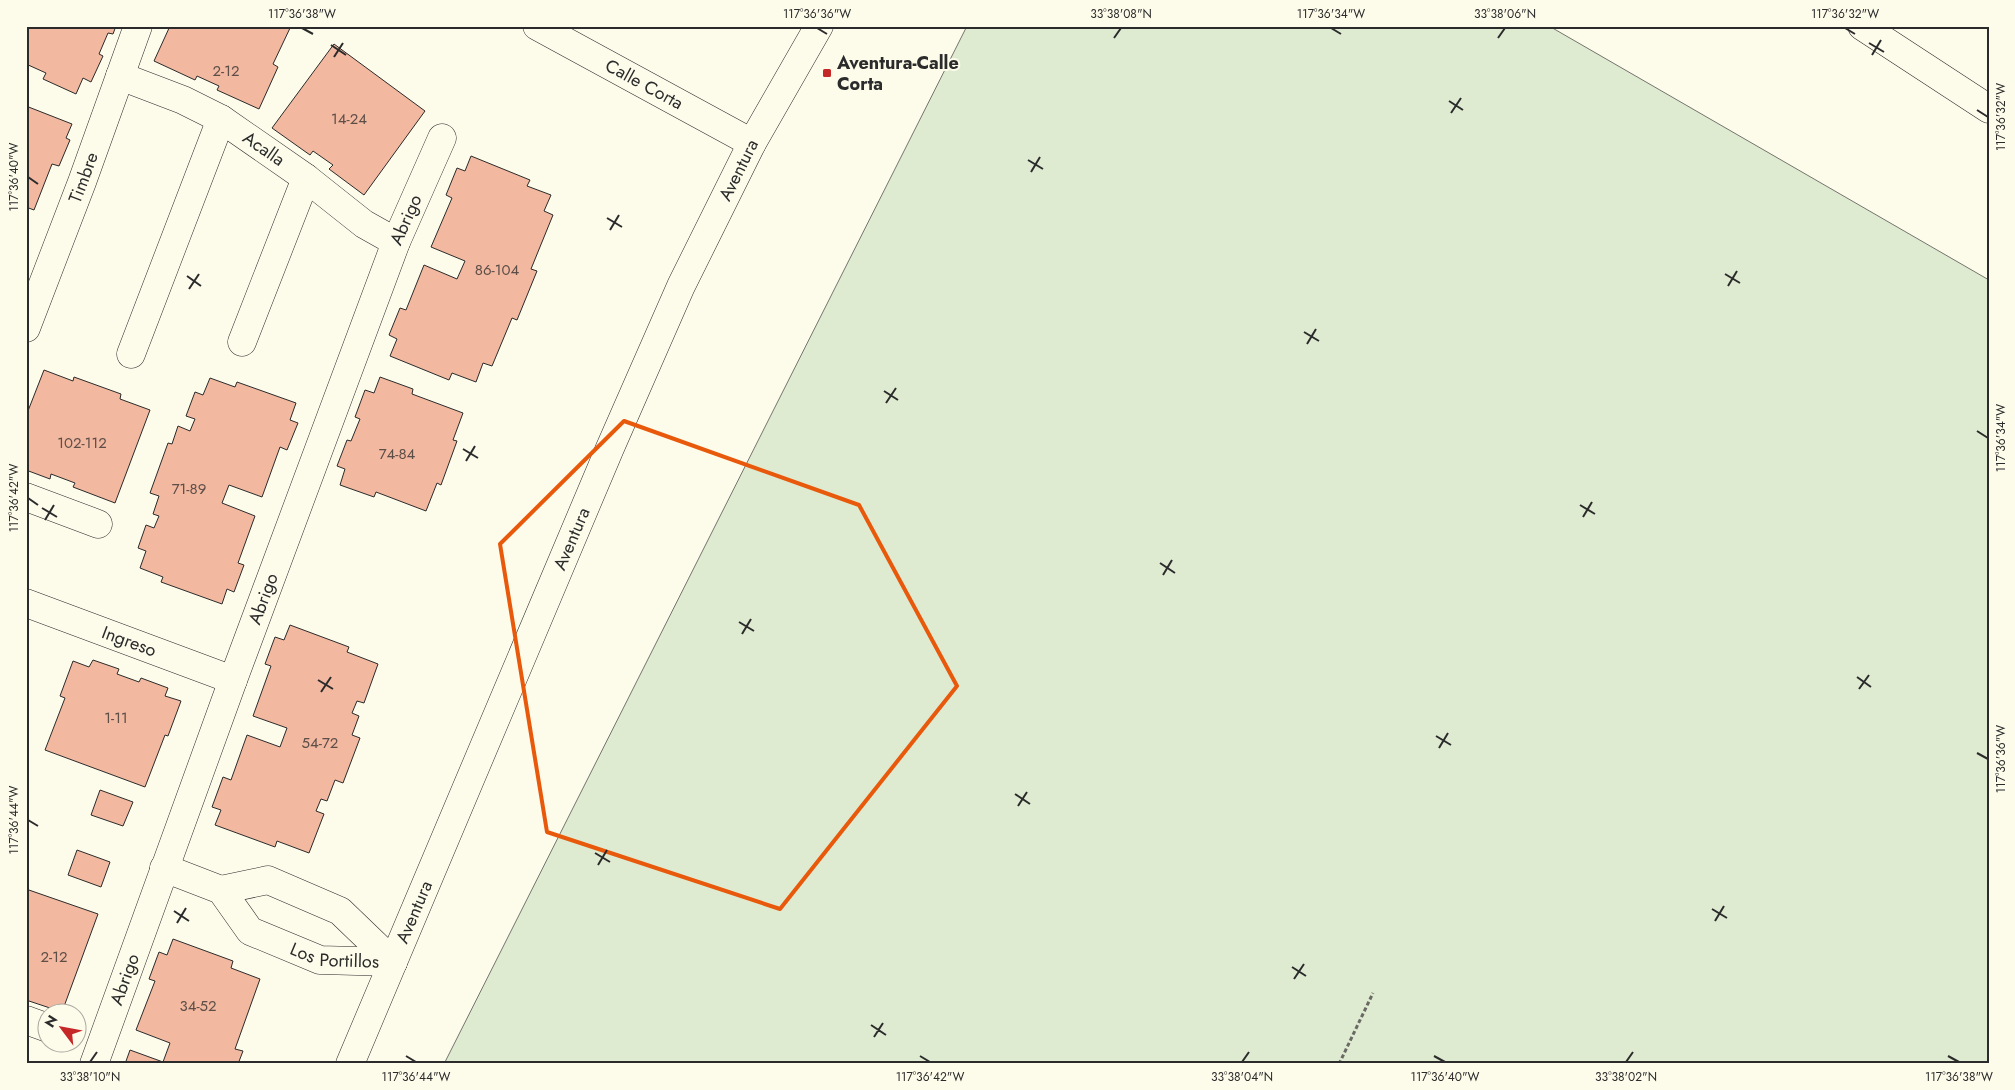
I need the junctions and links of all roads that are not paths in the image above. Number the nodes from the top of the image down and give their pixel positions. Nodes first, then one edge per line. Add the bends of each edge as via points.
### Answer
1 (138, 26) edge
2 (536, 26) edge
3 (819, 26) edge
4 (1862, 26) edge
5 (120, 76) junction
6 (1989, 109) edge
7 (220, 119) junction
8 (442, 138) dead end
9 (752, 143) junction
10 (306, 178) junction
11 (396, 242) junction
12 (26, 328) edge
13 (242, 342) dead end
14 (131, 354) dead end
15 (26, 497) edge
16 (98, 524) dead end
17 (26, 603) edge
18 (233, 680) junction
19 (164, 868) junction
20 (221, 890) junction
21 (393, 962) junction
22 (26, 1020) edge
23 (38, 1024) edge
24 (90, 1050) edge
25 (350, 1064) edge

1 - 5 street, Timbre
2 - 9 street, Calle Corta
3 - 9 street, Aventura
4 - 6 street
5 - 7 street, Acalla via 183,100
5 - 12 street, Timbre
7 - 10 street, Acalla
7 - 14 street
8 - 11 street, Abrigo
9 - 21 street, Aventura via 681,286
10 - 11 street, Acalla via 364,224
10 - 13 street
11 - 18 street, Abrigo
15 - 16 street
17 - 18 street, Ingreso
18 - 19 street, Abrigo
19 - 20 street
19 - 24 street, Abrigo
20 - 21 street, Los Portillos via 250,931 320,960
20 - 21 street, Los Portillos via 268,880 340,911
21 - 25 street, Aventura
22 - 23 street

